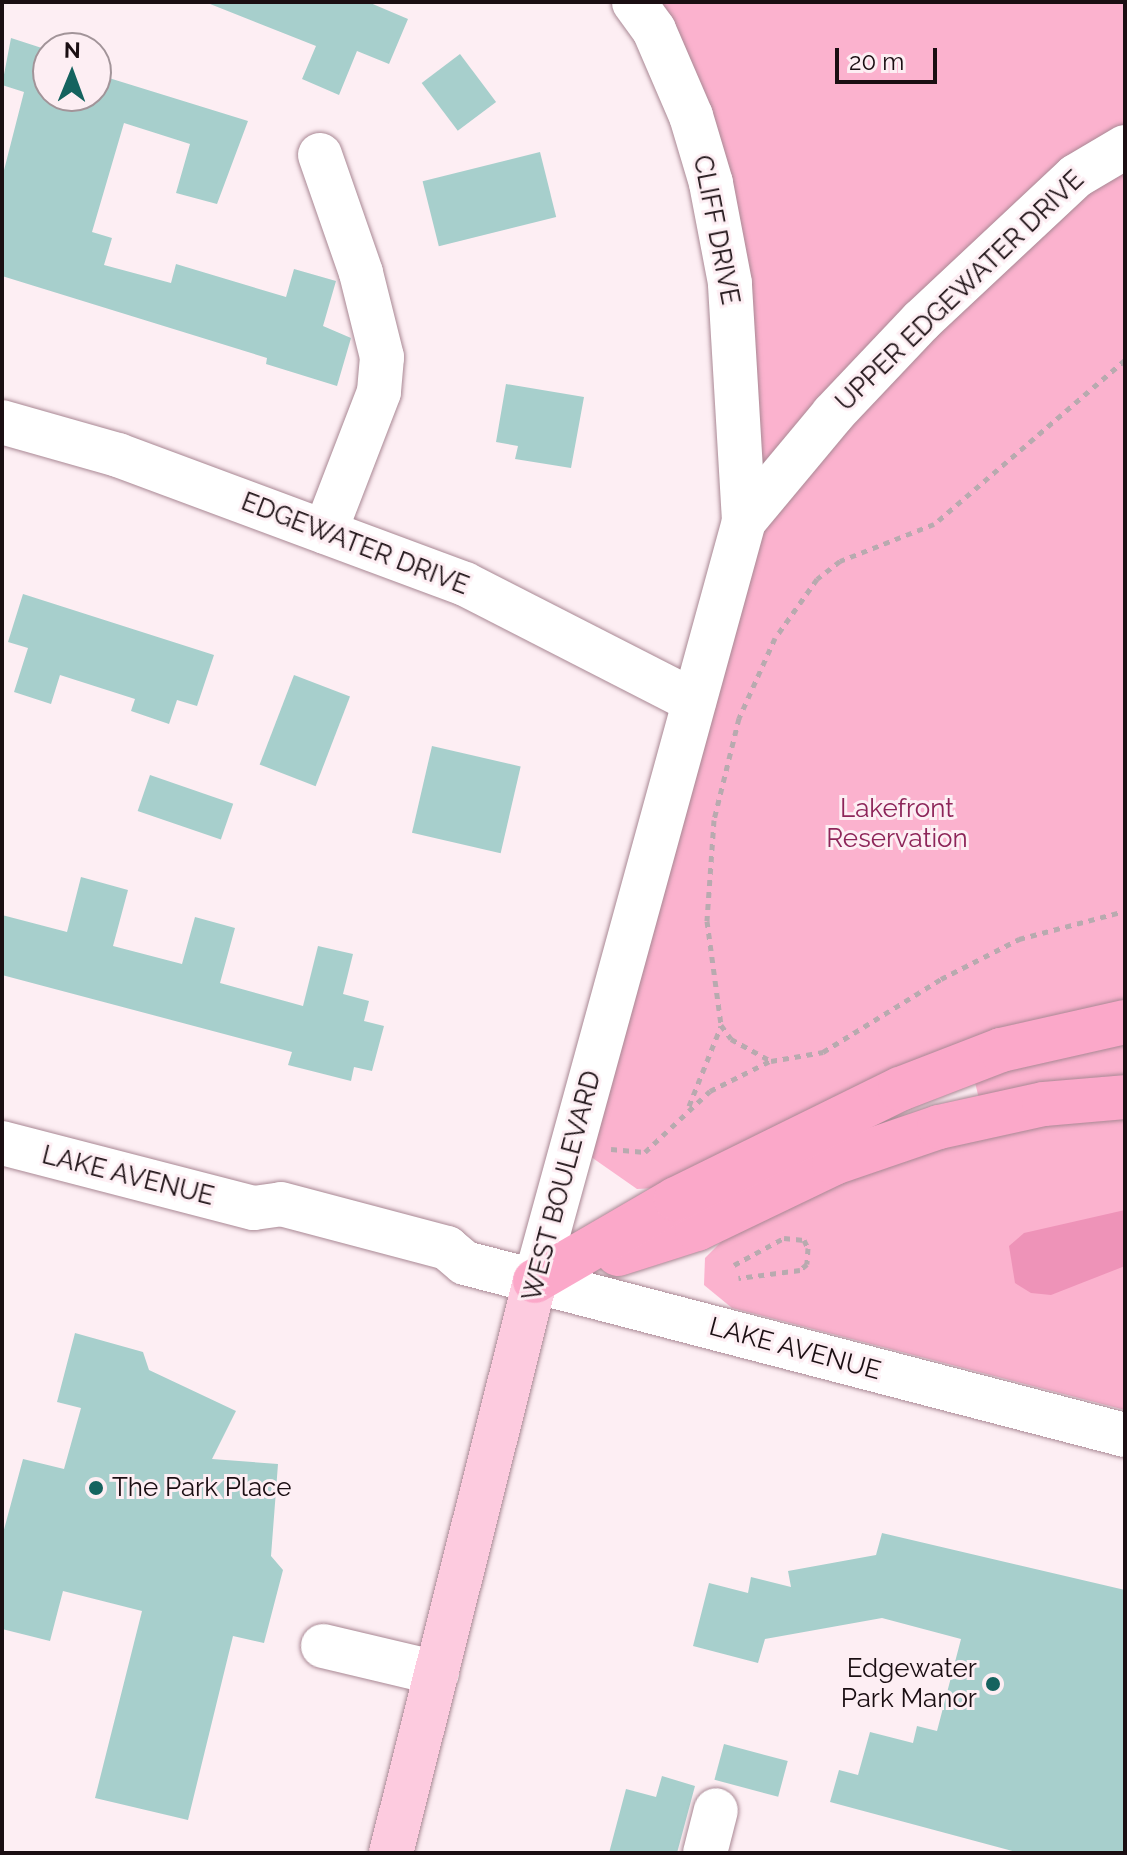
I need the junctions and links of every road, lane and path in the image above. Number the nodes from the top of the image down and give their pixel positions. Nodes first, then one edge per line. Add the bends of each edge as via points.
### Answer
1 (634, 2) edge
2 (1125, 147) edge
3 (320, 155) dead end
4 (1125, 360) edge
5 (2, 422) edge
6 (744, 521) junction
7 (325, 532) junction
8 (694, 701) junction
9 (1125, 911) edge
10 (1125, 1022) edge
11 (721, 1025) junction
12 (771, 1061) junction
13 (1125, 1097) edge
14 (688, 1108) junction
15 (2, 1143) edge
16 (607, 1149) dead end
17 (734, 1265) dead end
18 (739, 1278) dead end
19 (535, 1281) junction
20 (1125, 1435) edge
21 (323, 1646) dead end
22 (437, 1673) junction
23 (716, 1810) dead end
24 (391, 1853) edge
25 (705, 1853) edge

1 - 6 street, CLIFF DRIVE via 654,30 691,116 711,183 730,283
2 - 6 street, UPPER EDGEWATER DRIVE via 1076,176 921,321 833,414
3 - 7 street via 361,273 382,357 379,392
4 - 11 path via 934,524 840,561 817,579 775,638 739,718 723,771 707,877 711,967
5 - 7 street, EDGEWATER DRIVE via 118,455
6 - 8 street, WEST BOULEVARD
7 - 8 street, EDGEWATER DRIVE via 465,584
8 - 19 street, WEST BOULEVARD
9 - 12 path via 1019,939 941,979 823,1052
10 - 19 highway via 1001,1050 900,1089 676,1199
11 - 12 path via 731,1039
11 - 14 path
12 - 14 path
13 - 19 highway via 1044,1104 912,1135 834,1163 697,1229
14 - 16 path via 645,1152
15 - 19 street, LAKE AVENUE via 254,1208 281,1204 447,1248 465,1263
17 - 18 path via 784,1238 804,1240 808,1248 807,1264 800,1270
19 - 20 street, LAKE AVENUE
19 - 22 main road, WEST BOULEVARD
21 - 22 street
22 - 24 main road, WEST BOULEVARD
23 - 25 street

